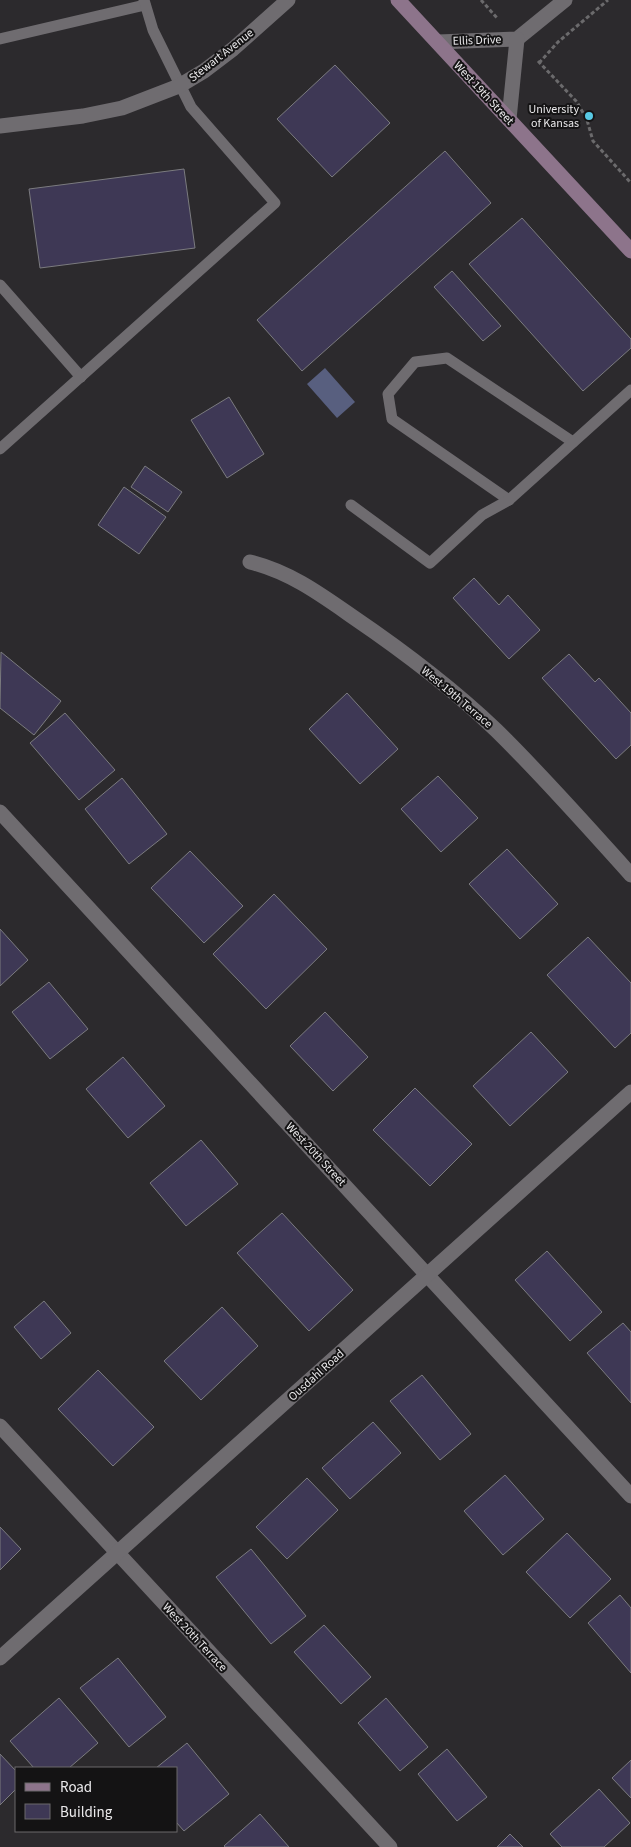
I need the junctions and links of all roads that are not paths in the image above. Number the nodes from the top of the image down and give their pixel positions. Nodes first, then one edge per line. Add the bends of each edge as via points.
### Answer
1 (288, 0) edge
2 (398, 0) edge
3 (565, 0) edge
4 (145, 3) edge
5 (0, 39) edge
6 (517, 39) junction
7 (438, 42) junction
8 (179, 86) junction
9 (509, 119) junction
10 (0, 126) edge
11 (631, 252) edge
12 (0, 285) edge
13 (81, 377) junction
14 (631, 390) edge
15 (573, 442) junction
16 (0, 450) edge
17 (509, 500) junction
18 (351, 505) dead end
19 (250, 562) dead end
20 (0, 812) edge
21 (631, 875) edge
22 (631, 1092) edge
23 (427, 1275) junction
24 (0, 1426) edge
25 (631, 1496) edge
26 (117, 1553) junction
27 (0, 1658) edge
28 (390, 1847) edge

1 - 8 street, Stewart Avenue via 233,49
2 - 7 main road, West 19th Street
3 - 6 street, Ellis Drive
4 - 5 lane
4 - 8 lane via 152,30
6 - 7 street, Ellis Drive
6 - 9 street, Ellis Drive
7 - 9 main road, West 19th Street
8 - 10 street, Stewart Avenue via 122,108
8 - 13 lane via 191,107 275,203
9 - 11 main road, West 19th Street
12 - 13 lane
13 - 16 lane
14 - 15 lane
15 - 17 lane
15 - 17 lane via 448,358 415,362 388,394 392,419
17 - 18 lane via 482,515 430,564
19 - 21 street, West 19th Terrace via 301,581 383,637 441,683 539,773
20 - 23 street, West 20th Street
22 - 23 street, Ousdahl Road
23 - 25 street, West 20th Street
23 - 26 street, Ousdahl Road
24 - 26 street, West 20th Terrace
26 - 27 street, Ousdahl Road
26 - 28 street, West 20th Terrace

